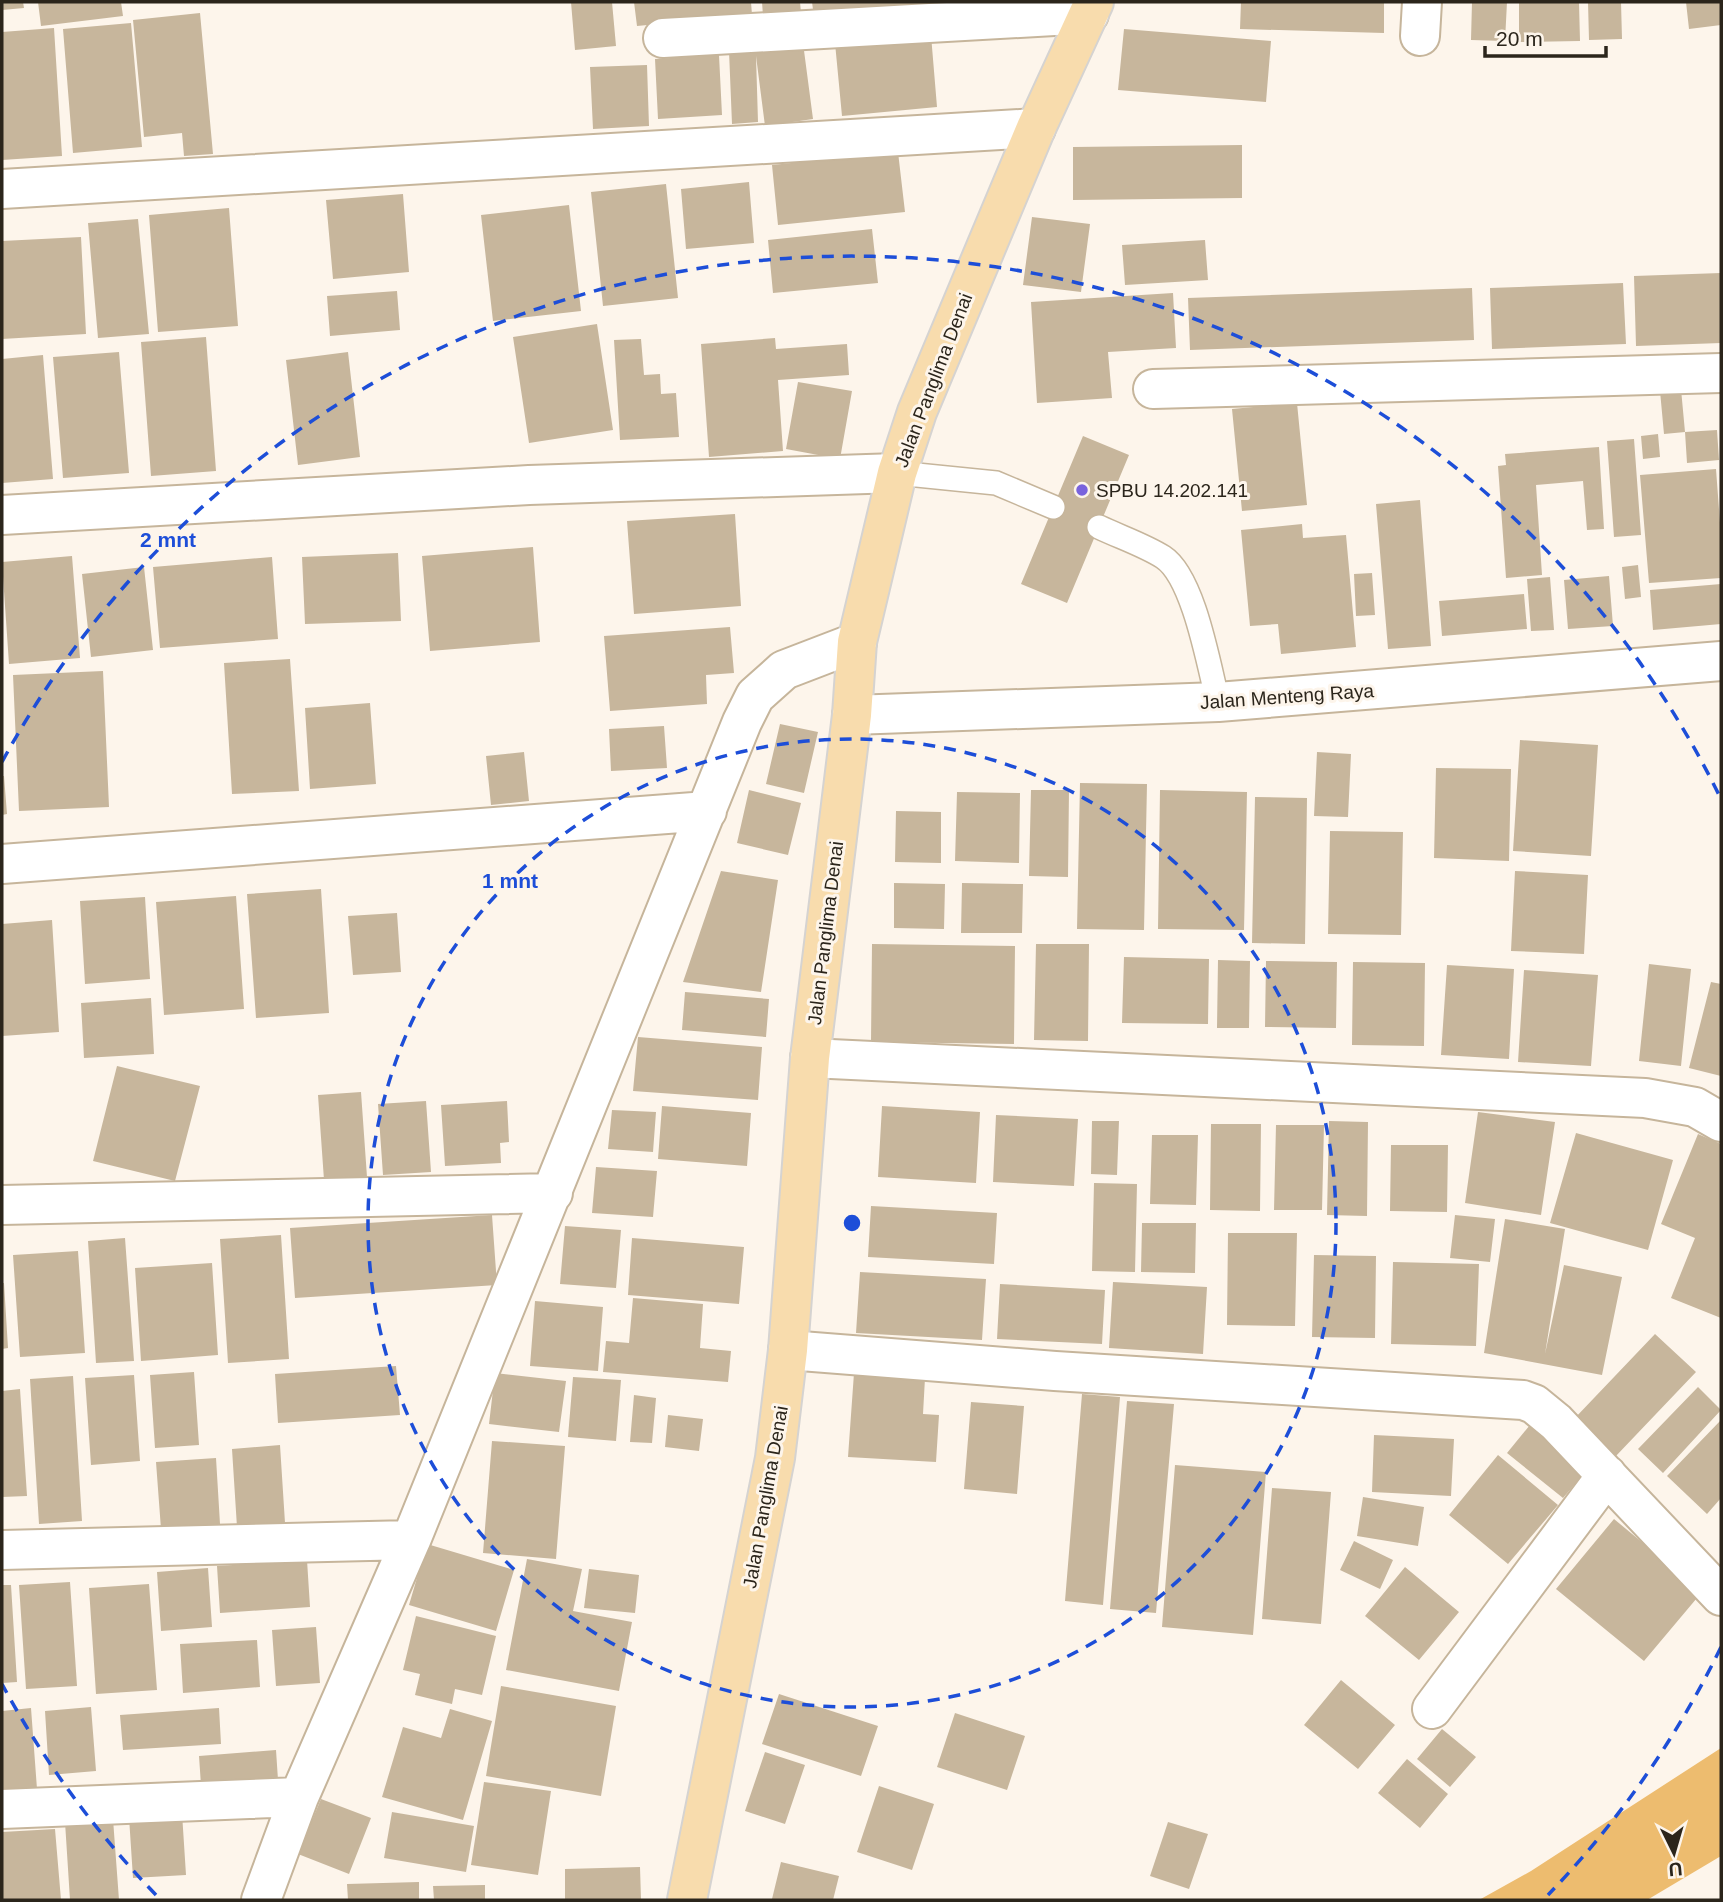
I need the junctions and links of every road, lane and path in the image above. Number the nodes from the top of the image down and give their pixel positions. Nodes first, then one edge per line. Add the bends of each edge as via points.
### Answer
1 (1092, 8) edge
2 (663, 38) dead end
3 (1036, 128) junction
4 (2, 189) edge
5 (1721, 373) edge
6 (1153, 389) dead end
7 (897, 473) junction
8 (1053, 507) dead end
9 (2, 515) edge
10 (1099, 527) dead end
11 (857, 642) junction
12 (1721, 661) edge
13 (1218, 702) junction
14 (852, 715) junction
15 (708, 811) junction
16 (2, 864) edge
17 (810, 1058) junction
18 (1721, 1122) edge
19 (553, 1192) junction
20 (2, 1205) edge
21 (788, 1350) junction
22 (1607, 1475) junction
23 (411, 1540) junction
24 (2, 1550) edge
25 (1721, 1595) edge
26 (1432, 1709) dead end
27 (299, 1797) junction
28 (2, 1809) edge
29 (261, 1900) edge
30 (687, 1900) edge

1 - 2 street
1 - 3 main road, Jalan Panglima Denai
3 - 4 street
3 - 7 main road, Jalan Panglima Denai via 917,412
5 - 6 street
7 - 8 lane via 996,483
7 - 9 street via 528,485
7 - 11 main road, Jalan Panglima Denai
10 - 13 lane via 1165,558 1179,575 1192,601
11 - 14 main road, Jalan Panglima Denai
11 - 15 street via 784,670 755,696
12 - 13 street, Jalan Menteng Raya
13 - 14 street, Jalan Menteng Raya
14 - 17 main road, Jalan Panglima Denai
15 - 16 street
15 - 19 street
17 - 18 street via 1646,1098 1695,1107
17 - 21 main road, Jalan Panglima Denai
19 - 20 street
19 - 23 street
21 - 22 street via 1523,1400 1545,1412
21 - 30 main road, Jalan Panglima Denai via 775,1458
22 - 25 street
22 - 26 street
23 - 24 street
23 - 27 street
27 - 28 street
27 - 29 street

